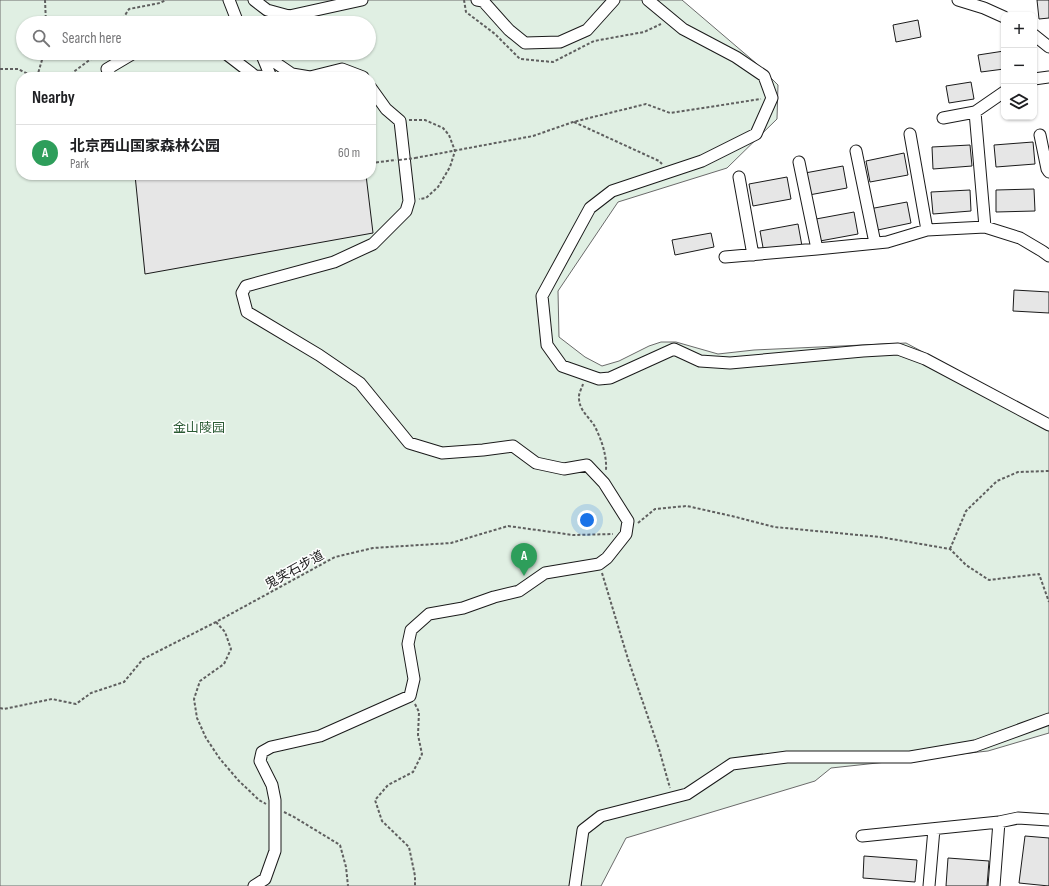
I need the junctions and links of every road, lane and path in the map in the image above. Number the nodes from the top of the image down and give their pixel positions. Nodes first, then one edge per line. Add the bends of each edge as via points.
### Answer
1 (45, 0) edge
2 (166, 0) edge
3 (229, 0) edge
4 (254, 0) edge
5 (362, 0) edge
6 (477, 0) edge
7 (614, 0) edge
8 (648, 0) edge
9 (958, 0) edge
10 (46, 16) edge
11 (124, 16) edge
12 (235, 16) edge
13 (1001, 16) edge
14 (1037, 37) edge
15 (1049, 47) edge
16 (41, 60) edge
17 (90, 60) edge
18 (122, 60) edge
19 (234, 60) edge
20 (264, 60) edge
21 (272, 60) edge
22 (0, 69) edge
23 (24, 72) edge
24 (37, 72) edge
25 (73, 72) edge
26 (108, 72) edge
27 (250, 72) edge
28 (269, 72) edge
29 (289, 72) edge
30 (330, 72) edge
31 (350, 72) edge
32 (1049, 77) edge
33 (1037, 79) edge
34 (1001, 94) edge
35 (376, 95) edge
36 (772, 98) junction
37 (975, 112) junction
38 (943, 118) dead end
39 (400, 121) junction
40 (573, 122) junction
41 (910, 134) dead end
42 (1040, 135) dead end
43 (455, 151) junction
44 (856, 151) dead end
45 (376, 162) edge
46 (799, 162) dead end
47 (668, 172) junction
48 (1049, 172) edge
49 (738, 177) dead end
50 (409, 202) junction
51 (985, 227) junction
52 (927, 230) junction
53 (875, 243) junction
54 (817, 249) junction
55 (753, 255) junction
56 (1049, 256) edge
57 (725, 257) dead end
58 (587, 375) junction
59 (1049, 425) edge
60 (1049, 471) edge
61 (604, 483) junction
62 (626, 534) junction
63 (950, 549) junction
64 (599, 564) junction
65 (1049, 602) edge
66 (410, 696) junction
67 (0, 708) edge
68 (1049, 719) edge
69 (672, 797) junction
70 (1049, 820) edge
71 (999, 822) junction
72 (934, 829) junction
73 (862, 836) dead end
74 (254, 886) edge
75 (415, 886) edge
76 (574, 886) edge
77 (930, 886) edge
78 (994, 886) edge

1 - 10 path
2 - 11 path via 129,9
3 - 12 street
4 - 5 street via 267,10 289,16
6 - 7 street via 483,1 509,30 525,43 560,42 587,30
8 - 36 street via 683,29 736,57 764,76
9 - 13 street
14 - 15 street
16 - 24 path
17 - 25 path
18 - 26 street via 107,69
19 - 27 street
20 - 28 street
21 - 29 street
22 - 23 path via 18,69
30 - 31 street via 342,69
32 - 33 street
34 - 37 street
35 - 39 street via 386,109
36 - 40 path via 670,113 646,104
36 - 47 street via 756,134 702,161
37 - 38 street
37 - 51 street
39 - 43 path via 425,120 443,128 449,135
39 - 50 street
40 - 43 path via 533,136
40 - 47 path via 659,161
41 - 52 street
42 - 48 street
43 - 45 path, bridge
43 - 50 path via 450,167 438,187 426,198
44 - 53 street
46 - 54 street
47 - 58 street via 612,191 590,208 542,296 547,345 562,366
49 - 55 street
50 - 61 street via 406,211 374,244 334,262 246,286 242,293 247,312 360,383 409,443 442,453 513,446 536,463 564,469 587,466
51 - 52 street
51 - 56 street via 1020,238
52 - 53 street
53 - 54 street
54 - 55 street
55 - 57 street
58 - 59 street via 599,379 610,378 674,349 700,361 730,363 898,349 925,358
58 - 61 path via 578,398 602,444 606,463
60 - 63 path via 1018,472 997,480 966,511
61 - 62 street via 628,521
62 - 63 path via 655,509 687,506 774,527 880,538
62 - 64 street
62 - 67 path, 鬼笑石步道 via 572,534 508,526 451,542 373,548 348,553 335,557 143,659 124,682 91,693 76,704 52,699
63 - 65 path via 966,565 989,580 1038,574
64 - 66 street via 545,573 519,592 494,597 463,608 429,614 411,630 408,644 414,679
64 - 69 path
66 - 74 street via 320,736 271,747 262,752 260,761 272,785 275,800 275,851 265,879
66 - 75 path via 419,712 418,735 422,754 413,772 388,786 376,800 382,821 409,847 416,876
68 - 69 street via 975,746 910,757 787,757 732,764 687,794
69 - 76 street via 601,816 583,830
70 - 71 street via 1018,818
71 - 72 street
71 - 78 street
72 - 73 street
72 - 77 street

